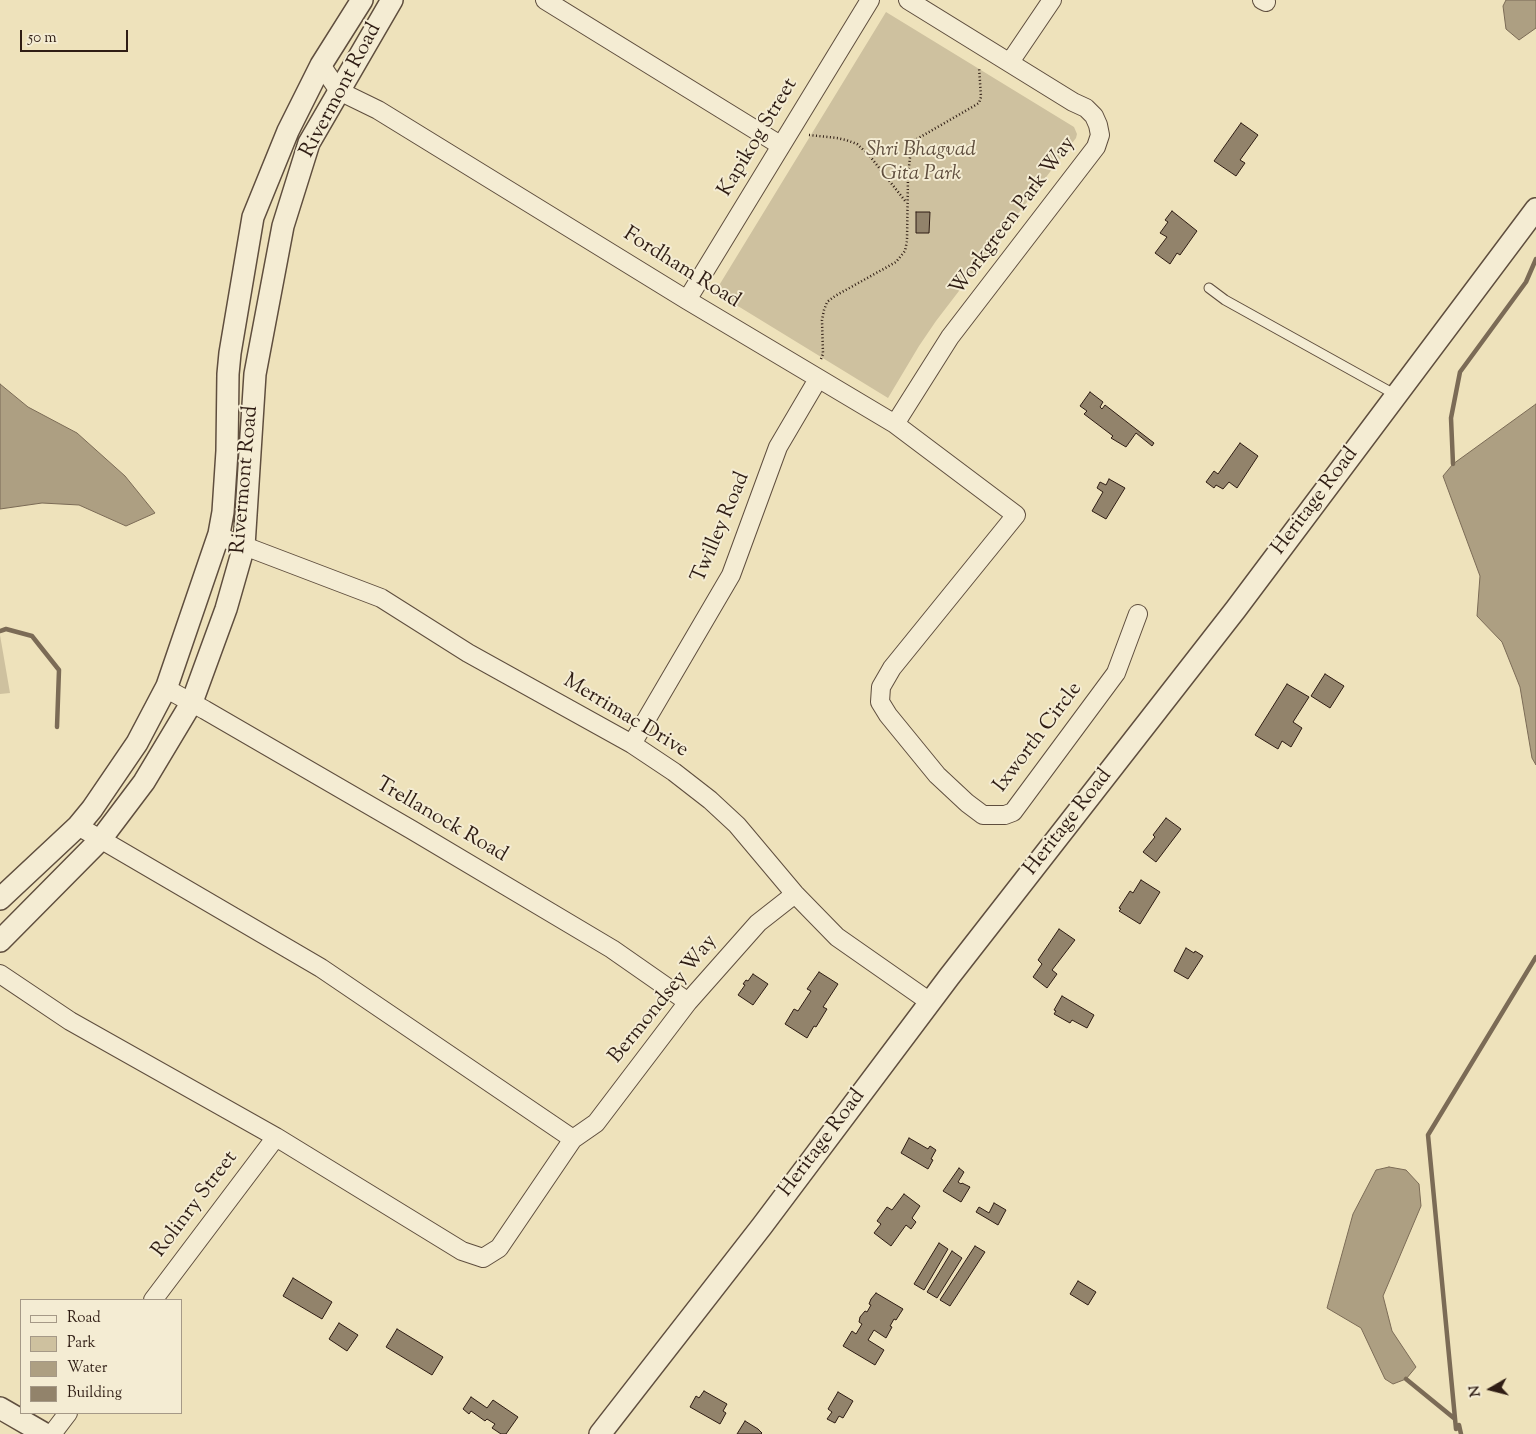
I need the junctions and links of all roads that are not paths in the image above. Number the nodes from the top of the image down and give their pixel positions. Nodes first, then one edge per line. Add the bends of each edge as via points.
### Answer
1 (362, 0) edge
2 (392, 0) edge
3 (545, 0) edge
4 (870, 0) edge
5 (908, 0) edge
6 (1052, 0) edge
7 (1010, 62) junction
8 (321, 65) junction
9 (339, 91) junction
10 (780, 145) junction
11 (1536, 210) edge
12 (1209, 288) dead end
13 (688, 300) junction
14 (818, 379) junction
15 (1396, 396) junction
16 (894, 424) junction
17 (1016, 516) joint
18 (218, 536) junction
19 (244, 546) junction
20 (1138, 614) dead end
21 (165, 688) junction
22 (192, 702) junction
23 (632, 744) junction
24 (78, 826) junction
25 (101, 839) junction
26 (795, 894) junction
27 (0, 898) edge
28 (0, 940) edge
29 (0, 974) edge
30 (688, 1002) junction
31 (930, 1002) junction
32 (276, 1137) junction
33 (573, 1139) junction
34 (154, 1299) edge
35 (0, 1408) edge
36 (67, 1414) edge
37 (0, 1424) edge
38 (18, 1434) edge
39 (45, 1434) edge
40 (52, 1434) edge
41 (600, 1434) edge

1 - 8 street, Rivermont Road
2 - 9 street, Rivermont Road
3 - 10 street
4 - 10 street, Kapikog Street
5 - 7 street, Workgreen Park Way
6 - 7 street
7 - 16 street, Workgreen Park Way via 1086,108 1098,125 1098,142 950,337
8 - 9 street, Fordham Road
8 - 18 street, Rivermont Road via 288,131 253,217 230,353 227,451
9 - 13 street, Fordham Road via 378,110
9 - 19 street, Rivermont Road via 309,143 283,226 255,374
10 - 13 street, Kapikog Street
11 - 15 street, Heritage Road
12 - 15 lane
13 - 14 street, Fordham Road
14 - 16 street, Fordham Road
14 - 23 street, Twilley Road via 778,447 731,575
15 - 31 street, Heritage Road via 1236,609
16 - 17 street, Fordham Road
17 - 20 street, Ixworth Circle via 892,668 881,686 880,702 888,715 937,775 967,803 983,814 1013,812 1116,673
18 - 19 street, Merrimac Drive
18 - 21 street, Rivermont Road
19 - 22 street, Rivermont Road via 226,609
19 - 23 street, Merrimac Drive via 381,598 468,653
21 - 22 street, Trellanock Road
21 - 24 street, Rivermont Road via 137,743
22 - 25 street, Rivermont Road via 144,782
22 - 30 street, Trellanock Road via 612,948
23 - 26 street, Merrimac Drive via 710,800 737,825
24 - 25 street
24 - 27 street, Rivermont Road
25 - 28 street, Rivermont Road
25 - 33 street via 321,968
26 - 30 street, Bermondsey Way via 758,923
26 - 31 street, Merrimac Drive via 837,937
29 - 32 street via 70,1021
30 - 33 street, Bermondsey Way via 596,1123
31 - 41 street, Heritage Road
32 - 33 street via 462,1251 484,1258 499,1248
32 - 34 street, Rolinry Street
35 - 39 street
36 - 40 street
37 - 38 street

